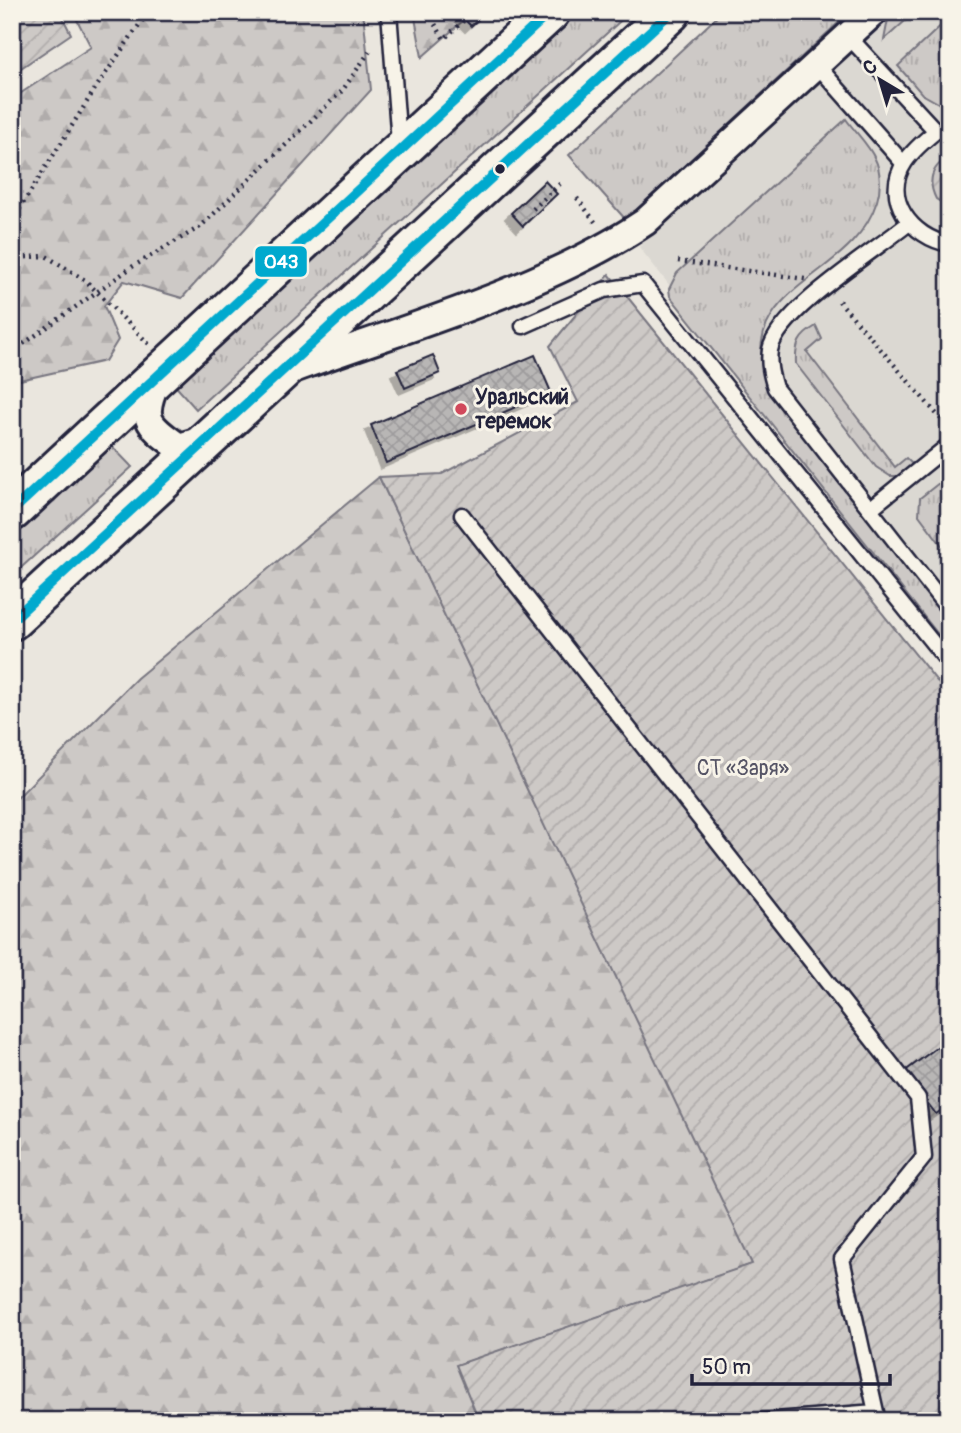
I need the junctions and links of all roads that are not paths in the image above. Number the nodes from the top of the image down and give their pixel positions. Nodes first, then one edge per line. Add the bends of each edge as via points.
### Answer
1 (550, 12) edge
2 (671, 12) edge
3 (874, 12) edge
4 (389, 14) edge
5 (848, 36) junction
6 (817, 65) junction
7 (943, 131) edge
8 (399, 150) junction
9 (903, 163) junction
10 (909, 223) junction
11 (949, 244) edge
12 (523, 326) dead end
13 (165, 371) junction
14 (275, 375) junction
15 (208, 438) junction
16 (949, 445) edge
17 (870, 509) junction
18 (12, 511) edge
19 (463, 515) dead end
20 (949, 610) edge
21 (12, 620) edge
22 (949, 663) edge
23 (876, 1416) edge
24 (763, 1421) edge

1 - 8 main road
2 - 14 main road
3 - 5 street
4 - 8 lane
5 - 6 street
5 - 7 lane
6 - 9 lane
6 - 14 street via 645,222 612,244 532,281
7 - 9 lane
8 - 13 main road
9 - 10 lane via 898,194
10 - 11 lane via 923,236
10 - 17 lane via 825,288 779,330 771,349 769,366 775,388
12 - 22 lane via 604,290 643,284
13 - 15 street via 145,405 150,423 179,447
13 - 18 main road
14 - 15 main road
15 - 21 main road
16 - 17 lane
17 - 20 lane
19 - 23 lane via 918,1098 924,1157 842,1259
23 - 24 lane

